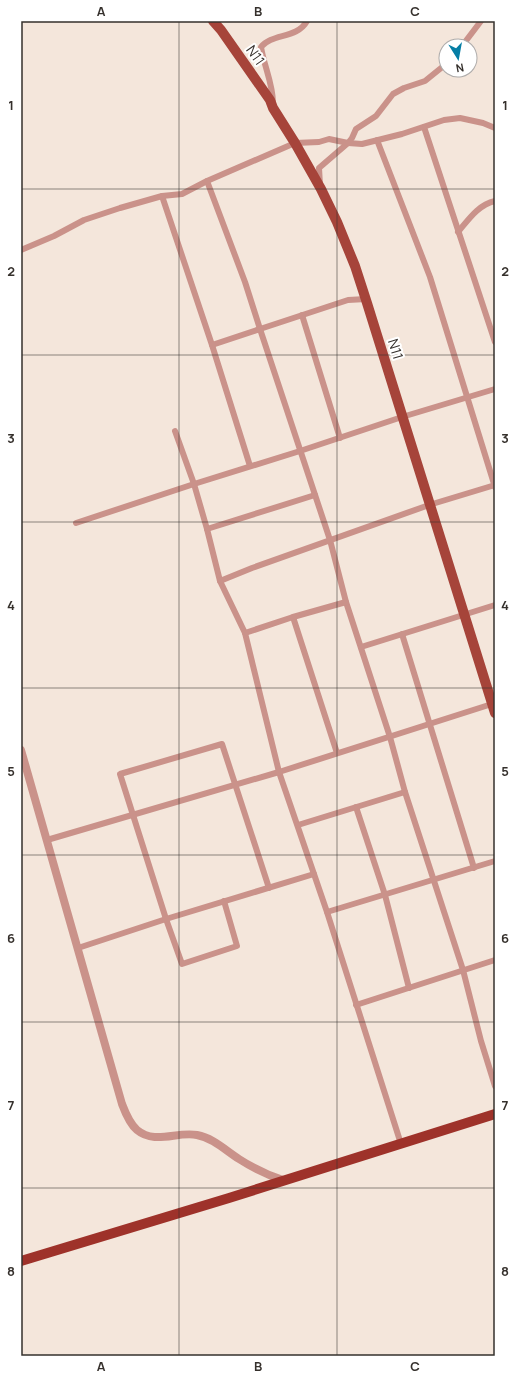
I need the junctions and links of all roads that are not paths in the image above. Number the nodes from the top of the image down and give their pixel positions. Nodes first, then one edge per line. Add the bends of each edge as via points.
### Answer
1 (213, 21) edge
2 (307, 21) edge
3 (482, 21) edge
4 (468, 38) edge
5 (438, 70) edge
6 (273, 108) junction
7 (424, 127) junction
8 (495, 128) edge
9 (377, 140) junction
10 (295, 143) junction
11 (348, 143) junction
12 (207, 181) junction
13 (321, 189) junction
14 (162, 196) junction
15 (495, 201) edge
16 (458, 232) junction
17 (21, 250) edge
18 (366, 299) junction
19 (302, 315) junction
20 (260, 329) junction
21 (495, 342) edge
22 (212, 345) junction
23 (495, 389) edge
24 (467, 397) junction
25 (402, 417) junction
26 (175, 431) dead end
27 (340, 438) junction
28 (300, 451) junction
29 (250, 466) junction
30 (194, 484) junction
31 (495, 486) edge
32 (315, 495) junction
33 (429, 505) junction
34 (76, 523) dead end
35 (207, 529) junction
36 (330, 540) junction
37 (220, 581) junction
38 (346, 602) junction
39 (495, 605) edge
40 (465, 615) junction
41 (293, 617) junction
42 (245, 633) junction
43 (402, 634) junction
44 (361, 646) junction
45 (494, 707) edge
46 (429, 724) junction
47 (390, 737) junction
48 (21, 750) edge
49 (338, 753) junction
50 (279, 772) junction
51 (236, 785) junction
52 (405, 792) junction
53 (356, 807) junction
54 (133, 815) junction
55 (298, 825) junction
56 (47, 840) junction
57 (495, 861) edge
58 (474, 868) junction
59 (314, 874) junction
60 (434, 880) junction
61 (269, 888) junction
62 (385, 895) junction
63 (224, 902) junction
64 (327, 912) junction
65 (166, 919) junction
66 (78, 948) junction
67 (495, 960) edge
68 (463, 970) junction
69 (409, 988) junction
70 (356, 1005) junction
71 (495, 1086) edge
72 (495, 1114) edge
73 (401, 1144) junction
74 (283, 1180) junction
75 (21, 1261) edge

1 - 6 main road, N11 via 266,94
2 - 6 street via 296,31 265,42 261,47 273,92
3 - 4 street
5 - 11 street via 425,81 393,94 376,116 356,129
6 - 10 main road, N11
7 - 8 street via 460,118
7 - 9 street
7 - 16 street
9 - 11 street via 362,144
9 - 24 street via 430,277
10 - 11 street via 329,139
10 - 12 street
10 - 13 main road, N11
11 - 13 street via 319,168
12 - 14 street via 182,194
12 - 20 street
13 - 18 main road, N11 via 337,222
14 - 17 street via 84,220
14 - 22 street
15 - 16 street via 477,210
16 - 21 street
18 - 19 street via 348,300
18 - 25 main road, N11
19 - 20 street
19 - 27 street
20 - 22 street
20 - 28 street
22 - 29 street
23 - 24 street
24 - 25 street
24 - 31 street
25 - 27 street
25 - 33 main road, N11
26 - 30 street
27 - 28 street
28 - 29 street
28 - 32 street
29 - 30 street
30 - 34 street
30 - 35 street
31 - 33 street
32 - 35 street
32 - 36 street
33 - 36 street
33 - 40 main road, N11
35 - 37 street
36 - 37 street
36 - 38 street
37 - 42 street
38 - 41 street
38 - 44 street
39 - 40 street
40 - 43 street
40 - 45 main road, N11
41 - 42 street
41 - 49 street
42 - 50 street
43 - 44 street
43 - 46 street
44 - 47 street
45 - 46 street
46 - 47 street
46 - 58 street
47 - 49 street
47 - 52 street
48 - 56 street
49 - 50 street
50 - 51 street
50 - 55 street
51 - 54 street
51 - 54 street via 222,744 120,774
51 - 61 street
52 - 53 street
52 - 60 street
53 - 55 street
53 - 62 street
54 - 56 street
54 - 65 street
55 - 59 street
56 - 66 street
57 - 58 street
58 - 60 street
59 - 61 street
59 - 64 street
60 - 62 street
60 - 68 street
61 - 63 street
62 - 64 street
62 - 69 street
63 - 65 street
63 - 65 street via 237,946 182,964
64 - 70 street
65 - 66 street
66 - 74 street via 122,1104 137,1130 160,1138 188,1134 205,1138 271,1177
67 - 68 street
68 - 69 street
68 - 71 street
69 - 70 street
70 - 73 street
72 - 73 highway
73 - 74 highway
74 - 75 highway

